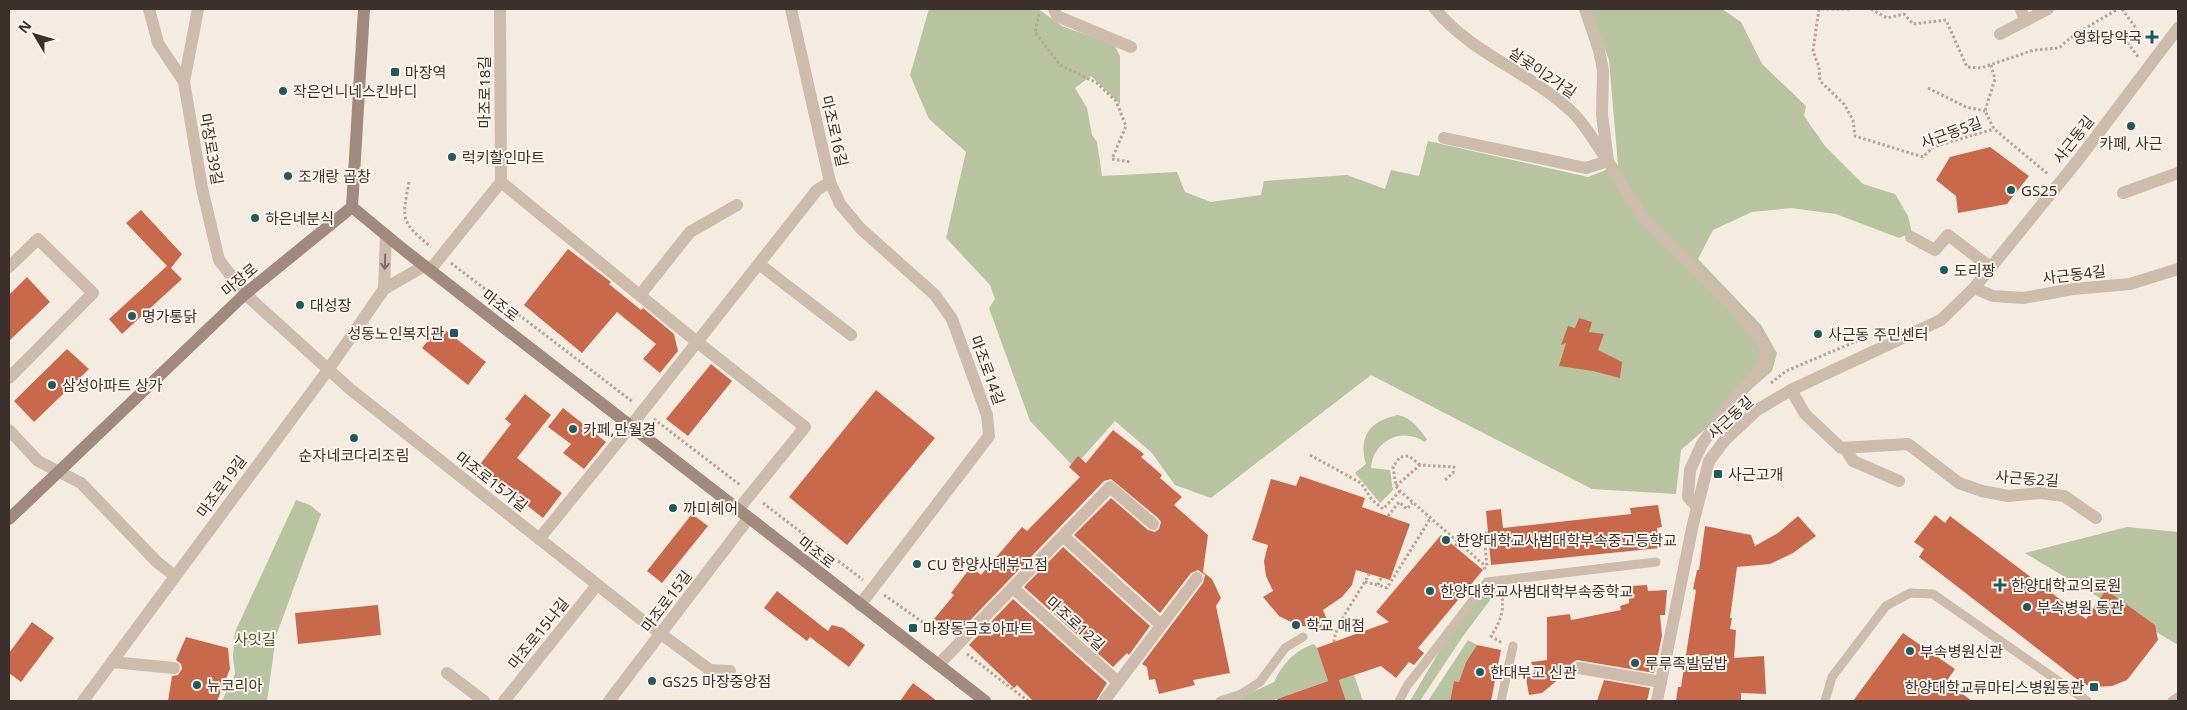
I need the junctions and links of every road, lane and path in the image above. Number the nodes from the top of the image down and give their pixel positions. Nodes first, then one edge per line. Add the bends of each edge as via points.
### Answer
1 (149, 9) edge
2 (198, 9) edge
3 (364, 9) edge
4 (500, 9) edge
5 (792, 9) edge
6 (1041, 9) edge
7 (1054, 9) edge
8 (1435, 9) edge
9 (1585, 9) edge
10 (1819, 9) edge
11 (1848, 9) edge
12 (1871, 9) edge
13 (2048, 9) edge
14 (2120, 9) edge
15 (2023, 15) edge
16 (2178, 28) edge
17 (2000, 34) dead end
18 (1131, 47) dead end
19 (1991, 65) junction
20 (2147, 70) junction
21 (184, 82) junction
22 (1928, 88) dead end
23 (1984, 111) junction
24 (1994, 129) junction
25 (1444, 138) dead end
26 (1608, 161) junction
27 (1130, 162) dead end
28 (2178, 173) edge
29 (409, 182) dead end
30 (500, 182) junction
31 (830, 182) junction
32 (2059, 184) junction
33 (2123, 193) dead end
34 (737, 205) dead end
35 (352, 207) junction
36 (386, 235) junction
37 (1911, 237) dead end
38 (441, 256) junction
39 (759, 264) junction
40 (9, 267) edge
41 (1990, 267) junction
42 (427, 268) junction
43 (2178, 269) edge
44 (1974, 288) junction
45 (384, 289) junction
46 (245, 294) junction
47 (640, 295) junction
48 (851, 335) dead end
49 (697, 342) junction
50 (328, 370) junction
51 (9, 378) edge
52 (1790, 390) junction
53 (643, 410) junction
54 (630, 427) junction
55 (9, 430) edge
56 (1845, 448) junction
57 (1310, 455) dead end
58 (1420, 465) junction
59 (59, 471) junction
60 (1444, 481) dead end
61 (1899, 481) dead end
62 (1396, 486) junction
63 (1400, 491) junction
64 (752, 494) junction
65 (1412, 503) junction
66 (1697, 507) junction
67 (737, 511) junction
68 (1388, 516) dead end
69 (2096, 518) dead end
70 (9, 519) edge
71 (748, 519) junction
72 (1430, 519) junction
73 (1153, 524) dead end
74 (1063, 536) junction
75 (539, 539) junction
76 (1458, 542) junction
77 (1455, 546) dead end
78 (1656, 562) dead end
79 (1487, 568) dead end
80 (1369, 574) dead end
81 (176, 576) junction
82 (1196, 578) dead end
83 (1381, 578) dead end
84 (1365, 582) junction
85 (1487, 582) junction
86 (597, 585) junction
87 (1378, 585) junction
88 (873, 588) junction
89 (1013, 588) junction
90 (1503, 602) dead end
91 (860, 606) junction
92 (1161, 625) junction
93 (661, 635) junction
94 (1303, 637) dead end
95 (1334, 642) dead end
96 (1503, 644) dead end
97 (957, 646) junction
98 (1513, 646) dead end
99 (112, 662) junction
100 (938, 665) junction
101 (174, 668) dead end
102 (1579, 668) dead end
103 (730, 671) dead end
104 (447, 673) dead end
105 (1118, 682) junction
106 (1661, 682) junction
107 (2178, 697) edge
108 (83, 701) edge
109 (484, 701) edge
110 (504, 701) edge
111 (609, 701) edge
112 (985, 701) edge
113 (1028, 701) edge
114 (1104, 701) edge
115 (1220, 701) edge
116 (1399, 701) edge
117 (1502, 701) edge
118 (1657, 701) edge
119 (1825, 701) edge
120 (2087, 701) edge
121 (2172, 701) edge

1 - 21 street, 마장로39길 via 158,42
2 - 21 street
3 - 35 main road
4 - 30 street, 마조로18길
5 - 31 street, 마조로16길
6 - 27 path via 1035,32 1060,65 1097,83 1116,101 1126,126 1112,159
7 - 18 street via 1057,16
8 - 26 street, 살곶이2가길 via 1473,45 1546,90 1573,113
9 - 26 street via 1599,50
10 - 11 path
10 - 24 path, 사근동5길 via 1813,51 1820,81 1844,104 1855,136 1923,157 1933,147
12 - 19 path via 1887,18 1904,14 1913,24 1946,20 1967,67
13 - 15 street
14 - 19 path via 2074,35 2059,48 2034,50
14 - 20 path via 2136,28 2128,43
15 - 17 street
16 - 20 street, 사근동길
19 - 23 path via 1995,79
20 - 32 street, 사근동길
21 - 46 street, 마장로39길 via 202,188 219,260
22 - 23 path via 1966,107
23 - 24 path
24 - 32 path, 사근동5길
25 - 26 street via 1586,168
26 - 66 street, 살곶이2가길 via 1642,217 1726,299 1765,347 1766,360 1762,368 1702,444 1690,470 1688,497
28 - 33 street
29 - 38 path via 403,213 406,223
30 - 38 street
30 - 47 street
31 - 39 street, 마조로16길 via 817,190
31 - 88 street, 마조로14길 via 840,204 860,229 936,295 952,319 988,415 989,436
32 - 41 street, 사근동길
34 - 47 street via 690,232
35 - 36 main road, 마조로
35 - 46 main road, 마장로
36 - 42 main road, 마조로
36 -> 45 street
37 - 41 street via 1935,250 1948,235
38 - 42 street
38 - 53 path
39 - 48 street
39 - 49 street, 마조로16길
40 - 51 street via 38,239 93,293
41 - 44 street, 사근동길
42 - 45 street
42 - 54 main road, 마조로
43 - 44 street, 사근동4길 via 2130,284 2023,298 1993,296
44 - 52 street, 사근동길 via 1941,320
45 - 50 street, 마조로19길
46 - 50 street, 마조로15가길
46 - 59 main road, 마장로
47 - 49 street
49 - 53 street, 마조로16길
49 - 64 street via 805,427
50 - 75 street, 마조로15가길
50 - 81 street, 마조로19길
52 - 56 street via 1805,414 1841,448
52 - 66 street, 사근동길 via 1757,410 1725,440 1709,461
53 - 54 street, 마조로16길
53 - 64 path
54 - 67 main road, 마조로
54 - 75 street
55 - 59 street via 38,461
56 - 61 street via 1854,461
56 - 69 street, 사근동2길 via 1908,444 1959,483 2008,496 2040,493 2064,496
57 - 63 path via 1361,483 1372,500 1383,509
58 - 60 path via 1454,466 1453,473
58 - 62 path
58 - 62 path via 1409,456 1400,457 1393,466
59 - 70 main road, 마장로
59 - 81 street via 80,483 157,562
62 - 63 path
63 - 65 path
64 - 67 street
64 - 88 path
65 - 68 path via 1407,509 1399,502
65 - 72 path
66 - 106 street, 사근동길
67 - 71 main road, 마조로
71 - 91 main road, 마조로
71 - 93 street, 마조로15길
72 - 76 path
72 - 87 path via 1387,588
73 - 74 street via 1110,487
74 - 89 street
74 - 92 street
75 - 86 street, 마조로15가길
76 - 77 path
76 - 79 path via 1465,536 1486,533
76 - 85 path via 1484,565
78 - 85 lane
80 - 84 path
81 - 99 street, 마조로19길
82 - 92 street
83 - 87 path
84 - 87 path
84 - 95 path via 1334,633
85 - 116 lane
86 - 93 street, 마조로15가길
86 - 110 street, 마조로15나길
88 - 91 street, 마조로14길
88 - 97 path
89 - 97 street
89 - 105 street, 마조로12길
90 - 96 path via 1500,622 1491,636
91 - 100 main road, 마조로
92 - 105 street
93 - 103 street, 마조로15가길 via 710,670
93 - 111 street, 마조로15길
94 - 115 lane via 1285,648 1260,682 1241,694
97 - 100 street
97 - 113 path
98 - 117 lane
99 - 101 street
99 - 108 street, 마조로19길
100 - 112 main road, 마조로
102 - 106 street
104 - 109 street
105 - 114 street
106 - 118 street, 사근동길
107 - 121 lane
119 - 120 lane via 1832,677 1886,606 1910,593 1933,594

